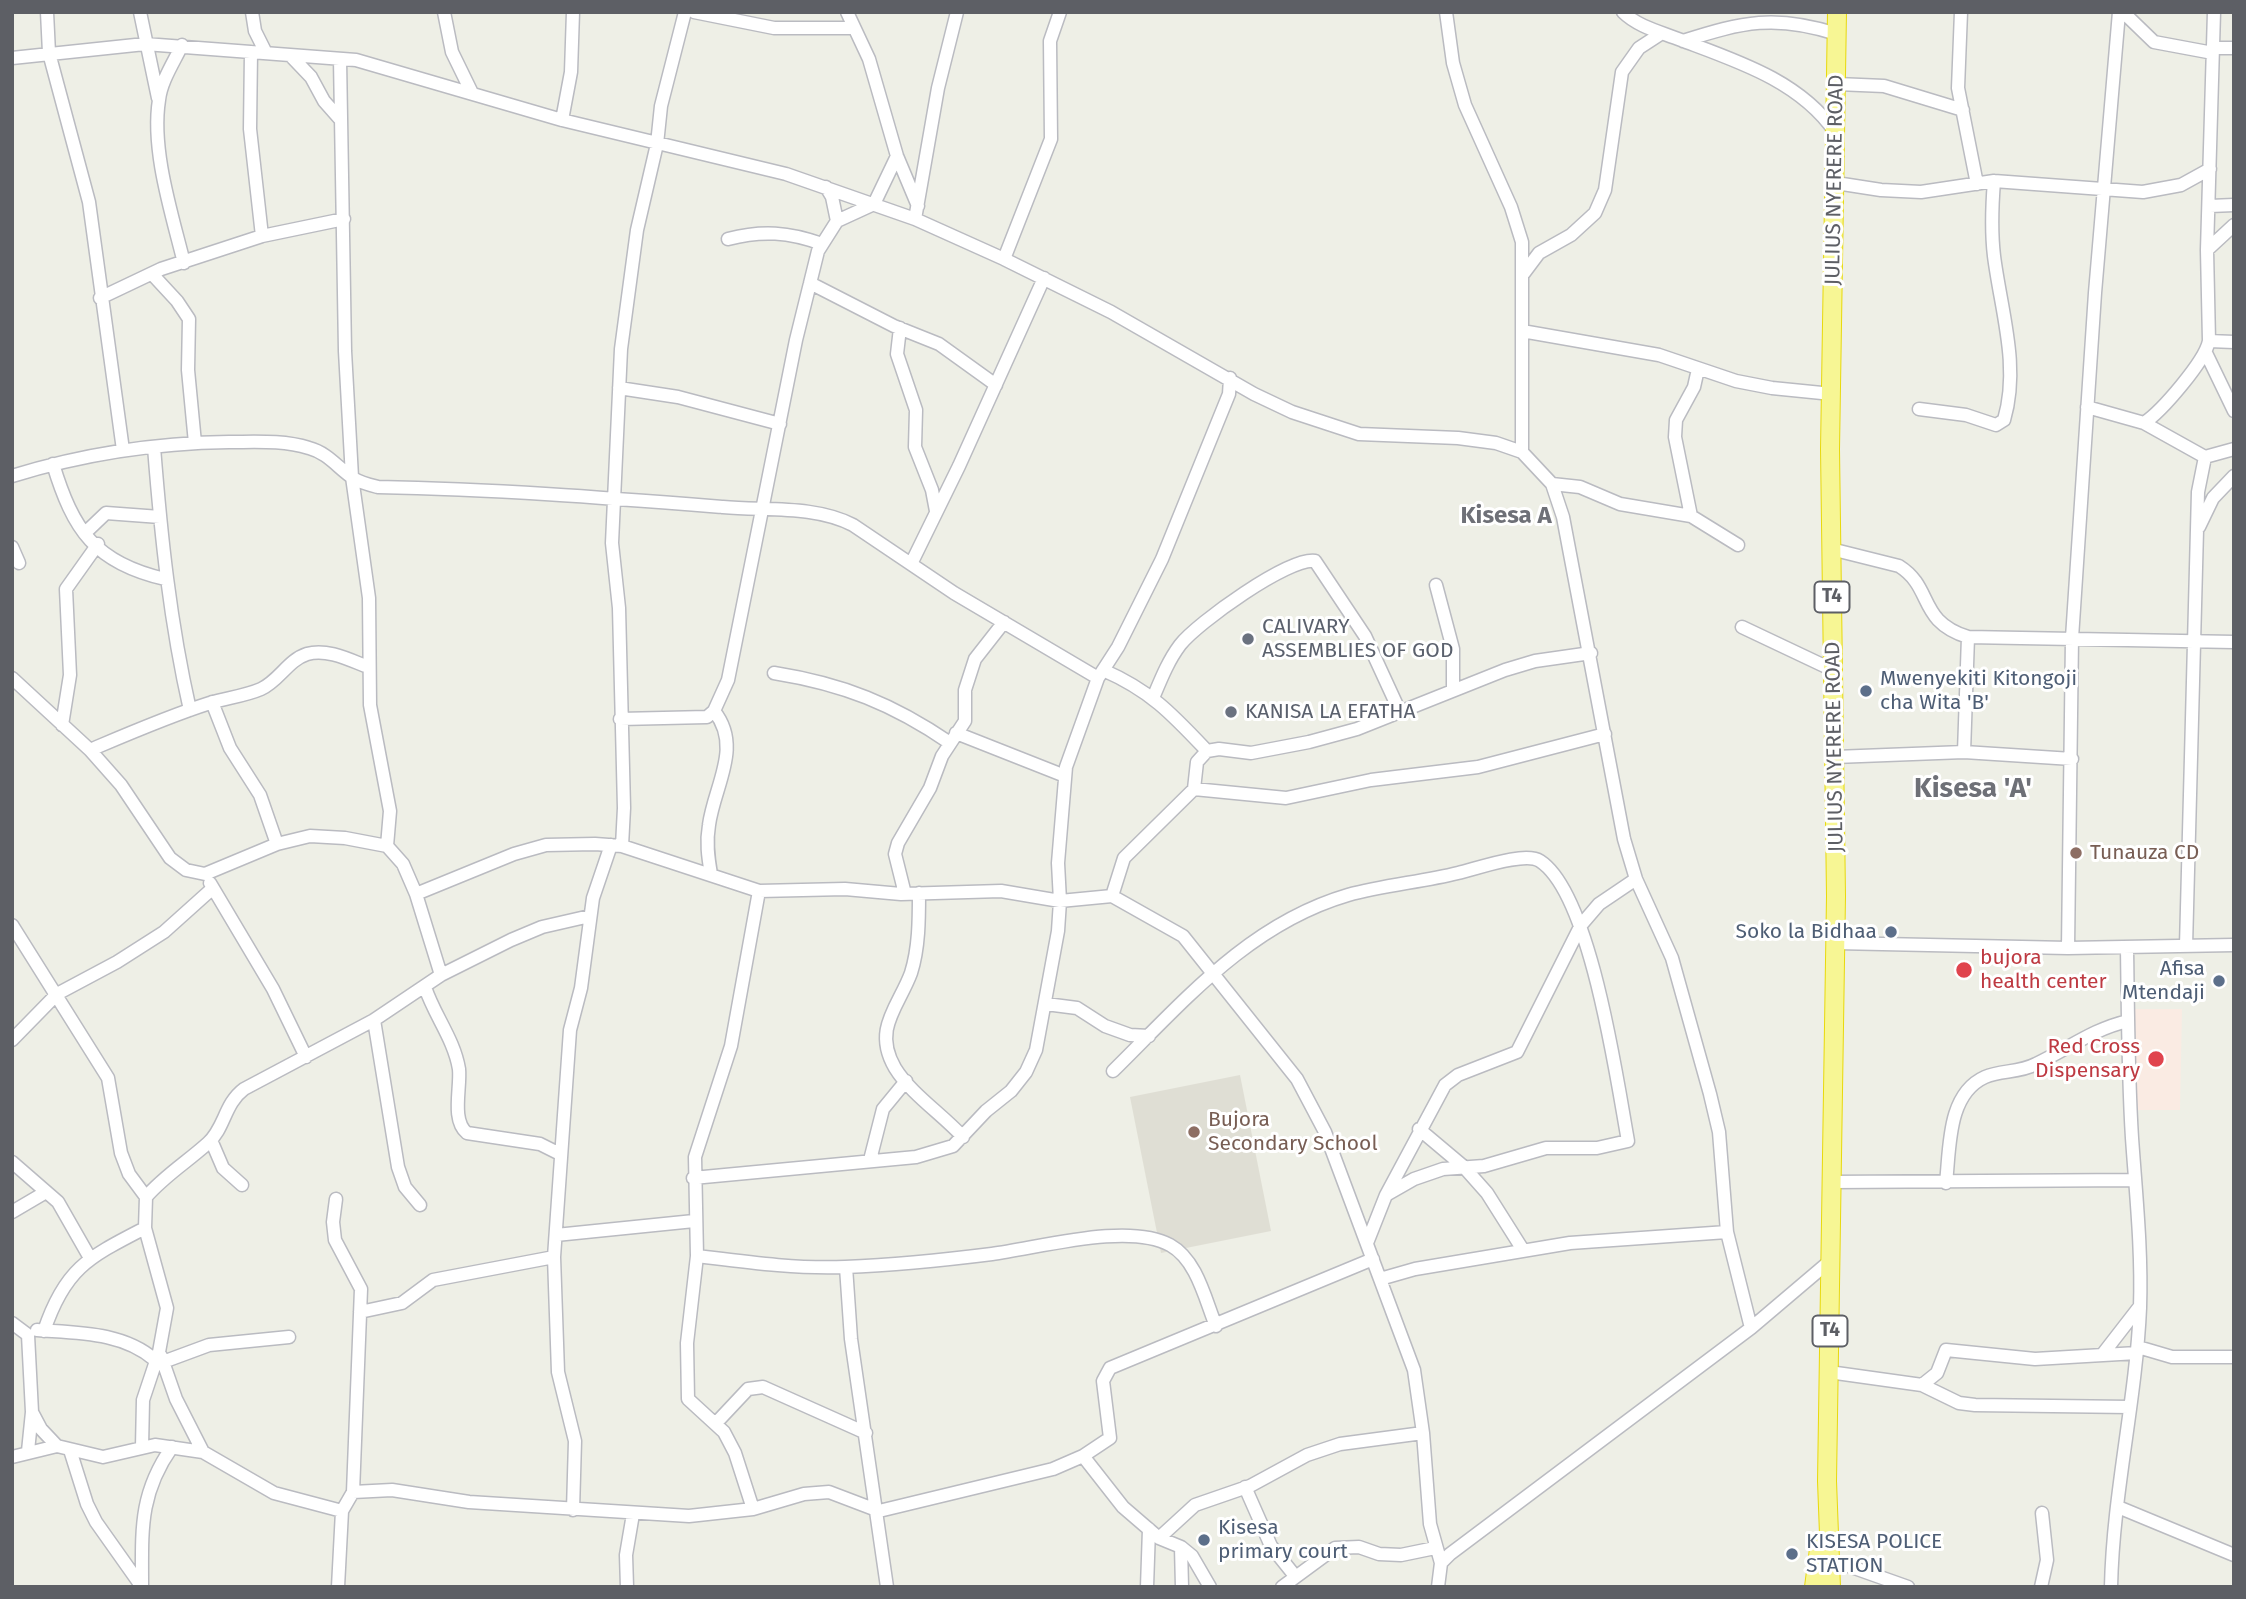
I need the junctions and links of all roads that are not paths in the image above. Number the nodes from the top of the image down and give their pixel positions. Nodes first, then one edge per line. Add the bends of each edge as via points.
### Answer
1 (47, 12) edge
2 (140, 12) edge
3 (252, 12) edge
4 (444, 12) edge
5 (573, 12) edge
6 (685, 12) edge
7 (694, 12) edge
8 (847, 12) edge
9 (957, 12) edge
10 (1059, 12) edge
11 (1446, 12) edge
12 (1623, 12) edge
13 (1819, 12) edge
14 (1837, 12) edge
15 (1961, 12) edge
16 (2121, 12) edge
17 (2214, 12) edge
18 (854, 28) junction
19 (254, 31) junction
20 (1828, 31) junction
21 (1662, 33) junction
22 (1683, 40) junction
23 (145, 44) junction
24 (182, 45) junction
25 (2234, 48) edge
26 (2213, 50) junction
27 (245, 51) junction
28 (49, 53) junction
29 (266, 53) junction
30 (290, 55) junction
31 (12, 58) edge
32 (340, 59) junction
33 (1837, 84) junction
34 (472, 93) junction
35 (159, 99) junction
36 (1963, 110) junction
37 (339, 118) junction
38 (562, 120) junction
39 (1837, 134) junction
40 (657, 144) junction
41 (897, 156) junction
42 (2210, 169) junction
43 (1994, 181) junction
44 (1836, 183) junction
45 (1977, 184) junction
46 (826, 187) junction
47 (2103, 191) junction
48 (874, 204) junction
49 (2234, 205) edge
50 (2210, 206) junction
51 (916, 213) junction
52 (344, 219) junction
53 (837, 221) junction
54 (2234, 225) edge
55 (262, 236) junction
56 (728, 239) dead end
57 (822, 244) junction
58 (2207, 250) junction
59 (1004, 259) junction
60 (184, 263) junction
61 (152, 274) junction
62 (1523, 274) junction
63 (1044, 278) junction
64 (810, 283) junction
65 (100, 298) junction
66 (900, 328) junction
67 (1522, 331) junction
68 (2234, 342) edge
69 (2207, 347) junction
70 (1698, 369) junction
71 (1230, 378) junction
72 (996, 385) junction
73 (619, 388) junction
74 (1832, 394) junction
75 (2087, 407) junction
76 (1919, 409) dead end
77 (2234, 411) edge
78 (2144, 423) junction
79 (780, 424) junction
80 (195, 443) junction
81 (154, 447) junction
82 (2234, 449) edge
83 (123, 450) junction
84 (1522, 452) junction
85 (2205, 457) junction
86 (53, 464) junction
87 (12, 476) edge
88 (2234, 476) edge
89 (352, 477) junction
90 (1552, 484) junction
91 (614, 497) junction
92 (762, 510) junction
93 (936, 512) junction
94 (1691, 516) junction
95 (160, 517) junction
96 (85, 533) junction
97 (2196, 533) junction
98 (98, 544) junction
99 (1738, 545) dead end
100 (12, 547) edge
101 (1831, 549) junction
102 (19, 563) dead end
103 (911, 564) junction
104 (165, 579) junction
105 (1436, 586) dead end
106 (1004, 622) junction
107 (1742, 627) dead end
108 (1968, 637) junction
109 (2072, 638) junction
110 (2196, 639) junction
111 (2234, 642) edge
112 (1591, 653) junction
113 (368, 667) junction
114 (1835, 671) junction
115 (775, 673) dead end
116 (1456, 673) junction
117 (1101, 674) junction
118 (12, 678) edge
119 (1471, 683) junction
120 (1454, 690) junction
121 (1153, 698) junction
122 (212, 702) junction
123 (190, 710) junction
124 (714, 711) junction
125 (1400, 712) junction
126 (620, 719) junction
127 (62, 724) junction
128 (1605, 734) junction
129 (953, 738) junction
130 (90, 750) junction
131 (1207, 751) junction
132 (1964, 752) junction
133 (1836, 757) junction
134 (2072, 758) junction
135 (1065, 776) junction
136 (1194, 789) junction
137 (277, 844) junction
138 (387, 846) junction
139 (616, 846) junction
140 (205, 874) junction
141 (710, 874) junction
142 (1636, 879) junction
143 (213, 888) junction
144 (759, 891) junction
145 (919, 893) junction
146 (416, 894) junction
147 (905, 894) junction
148 (1112, 896) junction
149 (1060, 901) junction
150 (1569, 901) junction
151 (1599, 904) junction
152 (590, 916) junction
153 (12, 925) edge
154 (1581, 925) junction
155 (1836, 943) junction
156 (2234, 945) edge
157 (2186, 946) junction
158 (2067, 948) junction
159 (2126, 948) junction
160 (1211, 973) junction
161 (441, 975) junction
162 (425, 987) junction
163 (57, 993) junction
164 (1046, 1004) junction
165 (43, 1010) junction
166 (66, 1011) junction
167 (374, 1020) junction
168 (2128, 1021) junction
169 (1149, 1036) junction
170 (12, 1040) edge
171 (306, 1057) junction
172 (1113, 1072) dead end
173 (906, 1081) junction
174 (1419, 1129) junction
175 (963, 1137) junction
176 (211, 1140) junction
177 (560, 1154) junction
178 (870, 1160) junction
179 (12, 1162) edge
180 (1464, 1166) junction
181 (693, 1178) junction
182 (2135, 1180) junction
183 (1832, 1182) junction
184 (1946, 1183) junction
185 (242, 1185) dead end
186 (46, 1192) junction
187 (1386, 1195) junction
188 (146, 1197) junction
189 (336, 1199) dead end
190 (420, 1205) dead end
191 (12, 1212) edge
192 (694, 1221) junction
193 (145, 1228) junction
194 (1727, 1232) junction
195 (556, 1235) junction
196 (1367, 1243) junction
197 (1523, 1250) junction
198 (697, 1256) junction
199 (554, 1257) junction
200 (90, 1258) junction
201 (1373, 1259) junction
202 (1830, 1261) junction
203 (846, 1267) junction
204 (1380, 1279) junction
205 (2140, 1306) junction
206 (360, 1312) junction
207 (12, 1323) edge
208 (1216, 1326) junction
209 (1751, 1328) junction
210 (25, 1330) junction
211 (44, 1331) junction
212 (289, 1338) dead end
213 (2137, 1350) junction
214 (2102, 1355) junction
215 (2234, 1357) edge
216 (159, 1358) junction
217 (1829, 1372) junction
218 (1922, 1385) junction
219 (2130, 1408) junction
220 (32, 1412) junction
221 (717, 1422) junction
222 (866, 1433) junction
223 (1423, 1433) junction
224 (142, 1447) junction
225 (172, 1447) junction
226 (63, 1448) junction
227 (28, 1451) junction
228 (203, 1452) junction
229 (90, 1455) junction
230 (12, 1457) edge
231 (1083, 1457) junction
232 (80, 1474) junction
233 (1827, 1481) junction
234 (1245, 1487) junction
235 (354, 1492) junction
236 (2118, 1507) junction
237 (753, 1509) junction
238 (573, 1510) junction
239 (342, 1511) junction
240 (878, 1511) junction
241 (2042, 1513) dead end
242 (633, 1514) junction
243 (1149, 1529) junction
244 (1159, 1538) junction
245 (1181, 1547) junction
246 (1435, 1548) junction
247 (2233, 1554) edge
248 (1829, 1559) junction
249 (1441, 1563) junction
250 (2047, 1565) junction
251 (1296, 1576) junction
252 (142, 1586) edge
253 (338, 1587) edge
254 (627, 1587) edge
255 (887, 1587) edge
256 (1147, 1587) edge
257 (1182, 1587) edge
258 (1210, 1587) edge
259 (1282, 1587) edge
260 (1438, 1587) edge
261 (1814, 1587) edge
262 (1831, 1587) edge
263 (1908, 1587) edge
264 (2041, 1587) edge
265 (2050, 1587) edge
266 (2111, 1587) edge

1 - 28 street
2 - 23 street
3 - 19 street
4 - 34 street via 452,52
5 - 38 street via 571,72
6 - 40 street via 661,106
7 - 18 street via 774,27
8 - 18 street
9 - 51 street
10 - 59 street via 1050,41 1051,139
11 - 62 street via 1465,105 1522,242
12 - 21 street
13 - 20 street
14 - 20 highway, JULIUS NYERERE ROAD / T4
15 - 36 street via 1958,88
16 - 26 street via 2154,42
16 - 47 street
17 - 26 street
18 - 41 street via 880,90
19 - 27 street
19 - 29 street
20 - 22 street via 1775,20
20 - 33 highway, JULIUS NYERERE ROAD / T4
21 - 22 street
21 - 62 street via 1639,48 1622,72 1605,190 1595,213 1572,235 1530,260
22 - 39 street via 1798,93
23 - 24 street
23 - 28 street
23 - 35 street
24 - 27 street
24 - 35 street
25 - 26 street
26 - 42 street
27 - 29 street
27 - 55 street
28 - 31 street
28 - 65 street via 89,202
29 - 30 street
30 - 32 street
30 - 37 street
32 - 34 street via 379,65
32 - 37 street
33 - 36 street via 1884,86
33 - 39 highway, JULIUS NYERERE ROAD / T4
34 - 38 street
35 - 60 street via 162,166
36 - 45 street
37 - 52 street
38 - 40 street
39 - 44 highway, JULIUS NYERERE ROAD / T4
40 - 46 street
40 - 73 street via 629,279
41 - 48 street
41 - 51 street
42 - 47 street via 2181,185 2143,192
42 - 50 street
43 - 45 street
43 - 47 street
43 - 76 street via 1994,256 2010,354 2011,399 2004,420 1996,425 1966,415
44 - 45 street via 1921,192
44 - 74 highway, JULIUS NYERERE ROAD / T4
46 - 48 street
46 - 53 street
47 - 75 street
48 - 51 street
48 - 53 street
49 - 50 street
50 - 58 street
51 - 59 street
52 - 55 street
52 - 89 street via 342,301
53 - 57 street
54 - 58 street
55 - 60 street
56 - 57 street via 780,232
57 - 64 street
58 - 69 street
59 - 63 street
60 - 61 street
61 - 65 street
61 - 80 street via 188,319
62 - 67 street
63 - 71 street
63 - 72 street
64 - 66 street
64 - 79 street
65 - 83 street
66 - 72 street via 939,344
66 - 93 street via 897,354 916,410 915,447
67 - 70 street via 1658,355
67 - 84 street
68 - 69 street
69 - 77 street
69 - 78 street via 2165,407
70 - 74 street via 1772,388
70 - 94 street via 1676,421 1675,437
71 - 84 street via 1292,412 1359,434 1458,438
71 - 117 street via 1229,394 1162,559
72 - 93 street
73 - 79 street via 678,397
73 - 91 street
74 - 101 highway, JULIUS NYERERE ROAD / T4
75 - 78 street
75 - 109 street
78 - 85 street
79 - 92 street
80 - 81 street
80 - 89 street via 301,446 326,455
81 - 83 street
81 - 95 street
82 - 85 street
83 - 86 street
84 - 90 street
85 - 97 street
86 - 87 street
86 - 96 street via 66,505
88 - 97 street via 2213,498
89 - 91 street via 379,487
89 - 113 street via 369,598
90 - 94 street via 1580,487 1620,504
90 - 112 street via 1575,567
91 - 92 street
91 - 126 street
92 - 103 street via 837,517
92 - 124 street via 731,667
93 - 103 street
94 - 99 street
95 - 96 street via 106,513
95 - 104 street
96 - 98 street
97 - 110 street
98 - 104 street via 124,567
98 - 127 street via 65,589 70,675
100 - 102 street
101 - 108 street via 1899,566 1908,572 1938,623
101 - 114 highway, JULIUS NYERERE ROAD / T4
103 - 106 street
104 - 123 street
105 - 116 street
106 - 117 street
106 - 129 street via 975,659 965,690 966,716
107 - 114 street
108 - 109 street
108 - 132 street
109 - 110 street
109 - 134 street
110 - 111 street
110 - 157 street
112 - 119 street via 1535,661
112 - 128 street
113 - 122 street via 342,656 307,654 259,690
113 - 138 street via 372,722 390,811
114 - 133 highway, JULIUS NYERERE ROAD / T4
115 - 129 street via 854,690
116 - 119 street
116 - 120 street
117 - 121 street via 1137,685
117 - 135 street
118 - 127 street
119 - 120 street
120 - 125 street
121 - 125 street via 1168,663 1194,631 1265,580 1307,560 1315,561 1365,636
121 - 131 street
122 - 123 street
122 - 137 street via 230,748 260,796
123 - 130 street
124 - 126 street via 707,717
124 - 141 street via 724,723 726,756 709,823
125 - 131 street via 1357,729 1251,754
126 - 139 street via 624,782
127 - 130 street
128 - 136 street via 1478,767 1371,780 1286,799
128 - 142 street
129 - 135 street
129 - 147 street via 898,843 895,854
130 - 140 street via 121,785 170,858 186,870
131 - 136 street via 1197,762
132 - 133 street
132 - 134 street
133 - 155 highway, JULIUS NYERERE ROAD / T4
134 - 158 street
135 - 149 street via 1058,863
136 - 148 street via 1124,858
137 - 138 street via 310,836
137 - 140 street
138 - 146 street via 403,864
139 - 141 street
139 - 146 street via 546,845
139 - 152 street via 599,876
140 - 143 street
141 - 144 street
142 - 151 street
142 - 194 street via 1672,958 1710,1094 1719,1132
143 - 163 street via 164,932
143 - 171 street via 273,989
144 - 147 street via 845,889
144 - 181 street via 731,1046 698,1141
145 - 147 street
145 - 149 street via 1001,891
145 - 173 street via 919,930 911,973 889,1020 887,1051
146 - 161 street
148 - 149 street
148 - 160 street via 1182,936
149 - 164 street
150 - 151 street
150 - 154 street
150 - 160 street via 1540,861 1522,858 1349,895 1307,910 1253,939
151 - 154 street
152 - 161 street via 527,932
152 - 177 street via 581,988 570,1030
153 - 163 street
154 - 174 street via 1517,1052 1445,1085
154 - 180 street via 1628,1141 1597,1148 1546,1148 1484,1166
155 - 158 street
155 - 183 highway, JULIUS NYERERE ROAD / T4
156 - 157 street
157 - 159 street
158 - 159 street
159 - 168 street
160 - 169 street
160 - 196 street via 1307,1096
161 - 162 street
162 - 167 street
162 - 177 street via 455,1051 463,1130 540,1144
163 - 165 street
163 - 166 street
164 - 169 street via 1077,1009 1130,1035
164 - 175 street via 1026,1072
165 - 166 street
165 - 170 street
166 - 188 street via 108,1078 121,1153
167 - 171 street
167 - 190 street via 401,1179
168 - 182 street
168 - 184 street via 2093,1032 2028,1069 1993,1074 1971,1085 1956,1110
169 - 172 street
171 - 176 street via 234,1096
173 - 175 street
173 - 178 street via 883,1109
174 - 180 street
174 - 187 street
175 - 178 street via 943,1151
176 - 185 street via 223,1168
176 - 188 street
177 - 195 street
178 - 181 street
179 - 186 street
180 - 187 street via 1414,1179
180 - 197 street
181 - 192 street
182 - 184 street
182 - 205 street
183 - 184 street
183 - 202 highway, JULIUS NYERERE ROAD / T4
186 - 191 street
186 - 200 street via 58,1202
187 - 196 street
188 - 193 street
189 - 206 street via 333,1231 361,1289
192 - 195 street
192 - 198 street
193 - 200 street
193 - 216 street via 166,1298
194 - 197 street
194 - 209 street
195 - 199 street
196 - 201 street
197 - 204 street
198 - 203 street via 800,1268
198 - 221 street via 686,1389 693,1405
199 - 206 street via 444,1277 422,1286 402,1303
199 - 238 street via 558,1372 575,1441
200 - 211 street via 64,1284
201 - 204 street
201 - 208 street
202 - 209 street
202 - 217 highway, JULIUS NYERERE ROAD / T4
203 - 208 street via 957,1258 1102,1238 1151,1238 1170,1245 1192,1267
203 - 222 street via 851,1339
204 - 223 street via 1414,1370
205 - 213 street
205 - 214 street
206 - 235 street
207 - 210 street
208 - 231 street via 1110,1368 1103,1381 1110,1438
209 - 249 street
210 - 211 street
210 - 220 street
211 - 216 street via 122,1339
212 - 216 street via 209,1345
213 - 214 street
213 - 215 street via 2172,1357
213 - 219 street
214 - 218 street via 2035,1359 1946,1350 1937,1373
216 - 224 street via 143,1400
216 - 228 street
217 - 218 street
217 - 233 highway, JULIUS NYERERE ROAD / T4
218 - 219 street via 1967,1404
219 - 236 street
220 - 226 street via 41,1429
220 - 227 street
221 - 222 street via 748,1389 763,1387
221 - 237 street via 735,1453
222 - 240 street
223 - 234 street via 1340,1444 1307,1455
223 - 246 street
224 - 225 street
224 - 229 street via 103,1457
225 - 228 street
225 - 252 street via 156,1469 144,1506
226 - 227 street
226 - 229 street
226 - 232 street
227 - 230 street
228 - 239 street via 274,1493
229 - 232 street
231 - 240 street via 1053,1469
231 - 243 street via 1107,1490
232 - 252 street via 96,1522
233 - 248 highway, JULIUS NYERERE ROAD / T4
233 - 261 highway, JULIUS NYERERE ROAD / T4
234 - 244 street via 1195,1505
234 - 251 street via 1271,1546
235 - 238 street via 392,1490
235 - 239 street
236 - 247 street
236 - 266 street
237 - 240 street via 804,1494 829,1492
237 - 242 street via 689,1516
238 - 242 street
239 - 253 street
240 - 255 street
241 - 250 street
242 - 254 street via 626,1555
243 - 244 street
243 - 256 street
244 - 245 street
245 - 257 street
245 - 258 street via 1203,1571
246 - 249 street
246 - 251 street via 1401,1555 1359,1547 1335,1548
248 - 262 highway, JULIUS NYERERE ROAD / T4
248 - 263 street
249 - 260 street
250 - 264 street
250 - 265 street
251 - 259 street

